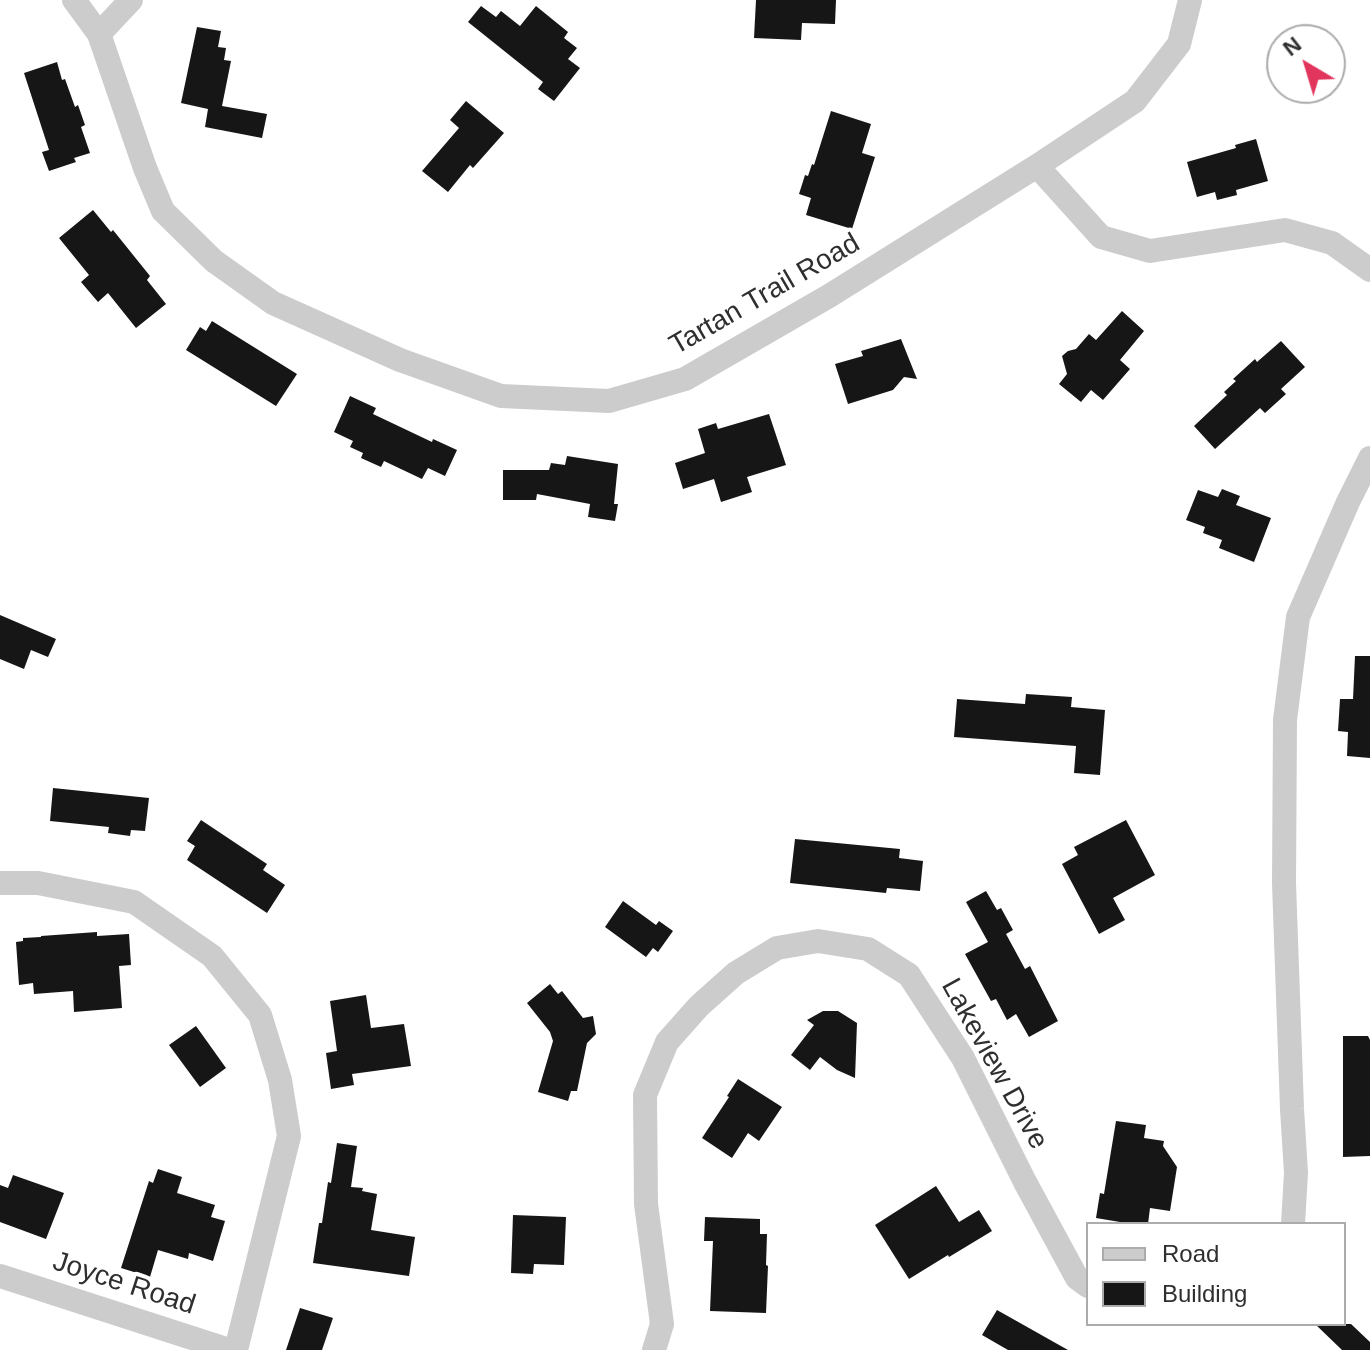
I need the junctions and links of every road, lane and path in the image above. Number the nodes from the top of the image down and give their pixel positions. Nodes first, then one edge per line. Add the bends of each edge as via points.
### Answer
1 (74, 0) edge
2 (131, 0) edge
3 (1190, 0) edge
4 (99, 34) junction
5 (1037, 166) junction
6 (1370, 270) edge
7 (1370, 458) edge
8 (0, 883) edge
9 (1293, 1222) edge
10 (0, 1276) edge
11 (1086, 1285) edge
12 (229, 1350) edge
13 (236, 1350) edge
14 (654, 1350) edge

1 - 4 street, Tartan Trail Road
2 - 4 street
3 - 5 street, Tartan Trail Road via 1179,44 1135,101
4 - 5 street, Tartan Trail Road via 163,211 214,261 273,303 400,360 501,396 609,401 685,379
5 - 6 street via 1101,237 1150,251 1285,230 1332,243
7 - 9 street via 1298,617 1285,720
8 - 13 street via 38,883 134,902 212,956 260,1015 280,1080 289,1136
10 - 12 street, Joyce Road
11 - 14 street, Lakeview Drive via 1077,1278 963,1058 909,975 868,949 818,941 777,948 736,973 667,1042 645,1095 646,1204 662,1324

